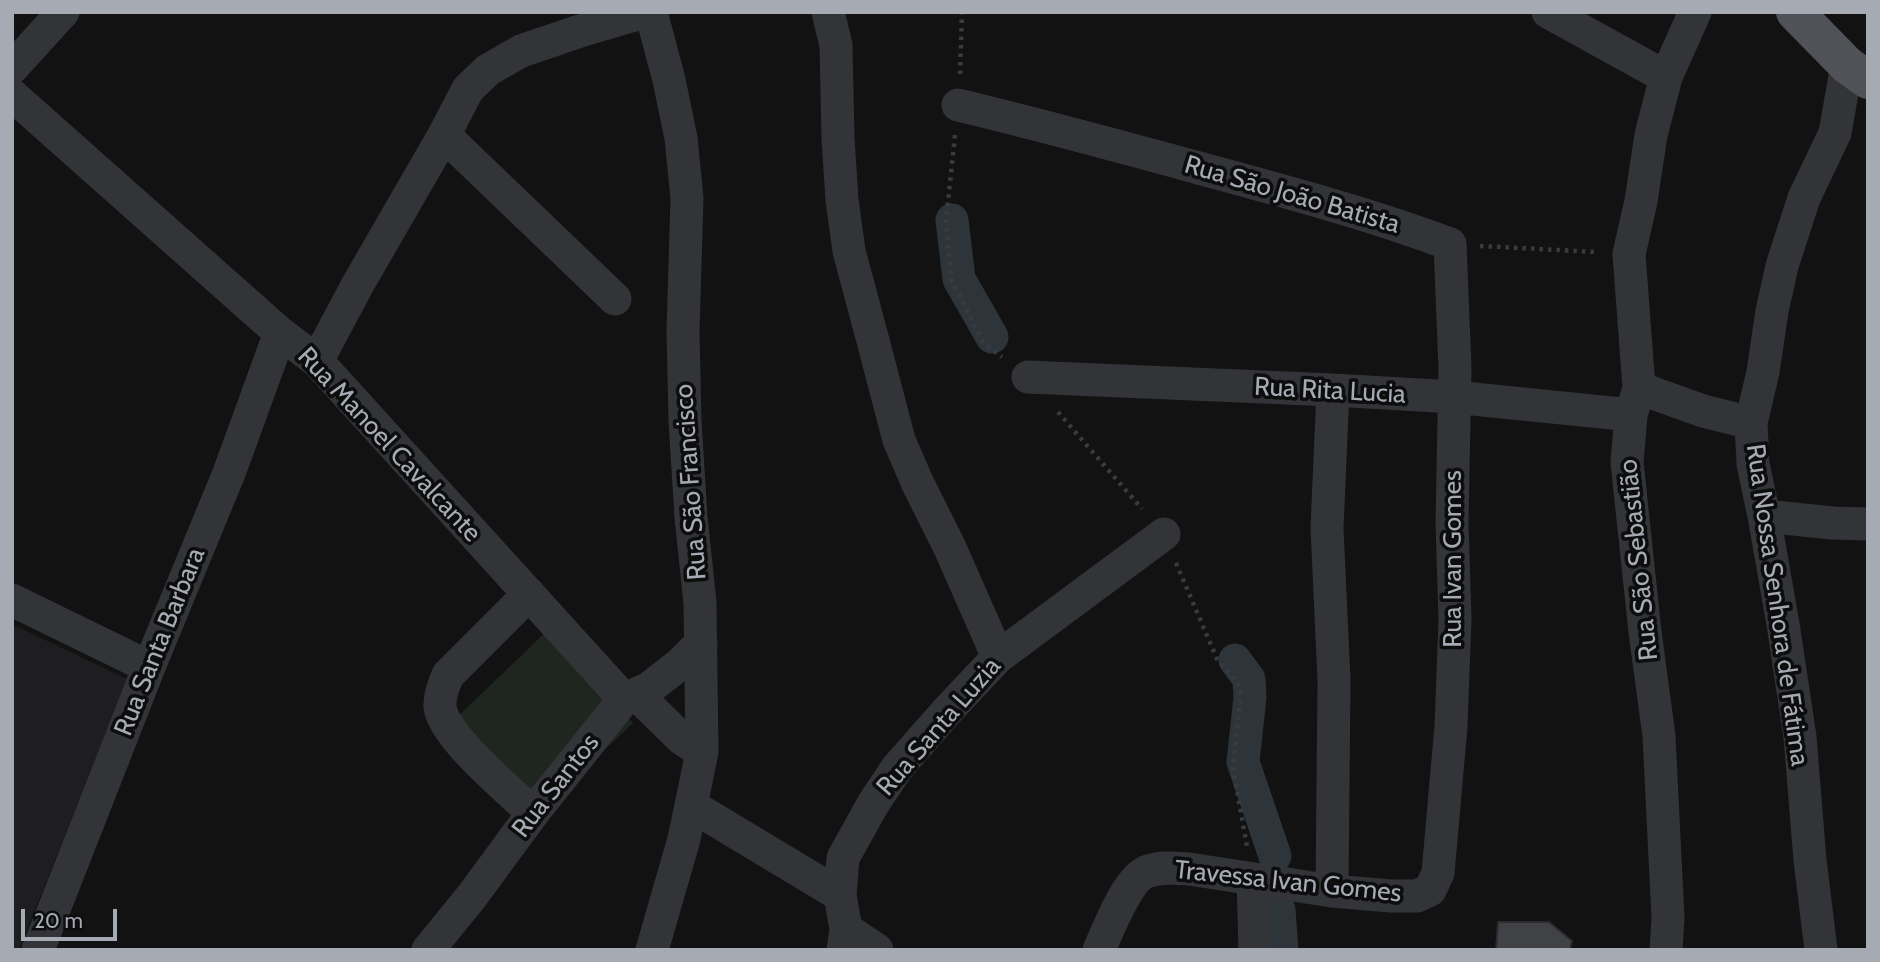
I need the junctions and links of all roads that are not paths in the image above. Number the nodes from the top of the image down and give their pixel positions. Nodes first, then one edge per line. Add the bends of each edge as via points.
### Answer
1 (63, 12) edge
2 (645, 12) edge
3 (651, 12) edge
4 (828, 12) edge
5 (1548, 12) edge
6 (1695, 12) edge
7 (1795, 12) edge
8 (12, 68) edge
9 (1857, 72) edge
10 (1666, 77) junction
11 (12, 95) edge
12 (958, 104) road end
13 (444, 135) junction
14 (1450, 244) joint
15 (615, 299) dead end
16 (280, 333) junction
17 (317, 361) junction
18 (1028, 377) road end
19 (1333, 390) junction
20 (1454, 397) junction
21 (1635, 401) junction
22 (1751, 424) junction
23 (1764, 516) junction
24 (1868, 524) edge
25 (1164, 534) road end
26 (529, 594) junction
27 (12, 600) edge
28 (701, 643) junction
29 (998, 657) junction
30 (149, 667) junction
31 (630, 697) junction
32 (702, 752) junction
33 (692, 806) junction
34 (533, 813) junction
35 (1438, 873) joint
36 (1254, 880) junction
37 (1332, 891) junction
38 (840, 894) junction
39 (845, 939) edge
40 (38, 950) edge
41 (428, 950) edge
42 (652, 950) edge
43 (877, 950) edge
44 (1099, 950) edge
45 (1255, 950) edge
46 (1666, 950) edge
47 (1821, 950) edge

1 - 8 street
2 - 13 street via 521,51 488,70 468,89
3 - 28 street, Rua São Francisco via 681,138 687,198 682,331
4 - 29 street via 836,46 838,138 849,251 900,440
5 - 10 street
6 - 10 street, Rua São Sebastião
7 - 9 main road
9 - 22 street, Rua Nossa Senhora de Fátima via 1804,198 1783,266
10 - 21 street, Rua São Sebastião via 1629,254
11 - 16 street, Rua Manoel Cavalcante
12 - 14 street, Rua São João Batista via 1310,199
13 - 15 street
13 - 17 street
14 - 20 street, Rua Ivan Gomes
16 - 17 street, Rua Manoel Cavalcante
16 - 30 street, Rua Santa Barbara
17 - 26 street, Rua Manoel Cavalcante
18 - 19 street, Rua Rita Lucia
19 - 20 street, Rua Rita Lucia
19 - 37 street via 1326,528 1334,680
20 - 21 street, Rua Rita Lucia
20 - 35 street, Rua Ivan Gomes via 1455,620
21 - 22 street, Rua Rita Lucia via 1692,407
21 - 46 street, Rua São Sebastião via 1627,462 1660,736
22 - 23 street, Rua Nossa Senhora de Fátima via 1753,464
23 - 24 street
23 - 47 street, Rua Nossa Senhora de Fátima via 1800,737
25 - 29 street, Rua Santa Luzia
26 - 31 street, Rua Manoel Cavalcante
26 - 34 street via 448,675 439,704 443,718 470,753
27 - 30 street
28 - 31 street, Rua Santos via 648,689
28 - 32 street, Rua São Francisco
29 - 38 street, Rua Santa Luzia via 878,795 843,858
30 - 40 street, Rua Santa Barbara
31 - 32 street, Rua Manoel Cavalcante
31 - 34 street, Rua Santos
32 - 33 street, Rua São Francisco
33 - 38 street
33 - 42 street, Rua São Francisco
34 - 41 street, Rua Santos
35 - 37 street, Travessa Ivan Gomes via 1430,890 1417,896
36 - 37 street, Travessa Ivan Gomes
36 - 44 street, Travessa Ivan Gomes via 1189,869 1144,873 1130,886
36 - 45 street
38 - 39 street, Rua Santa Luzia
39 - 43 street

